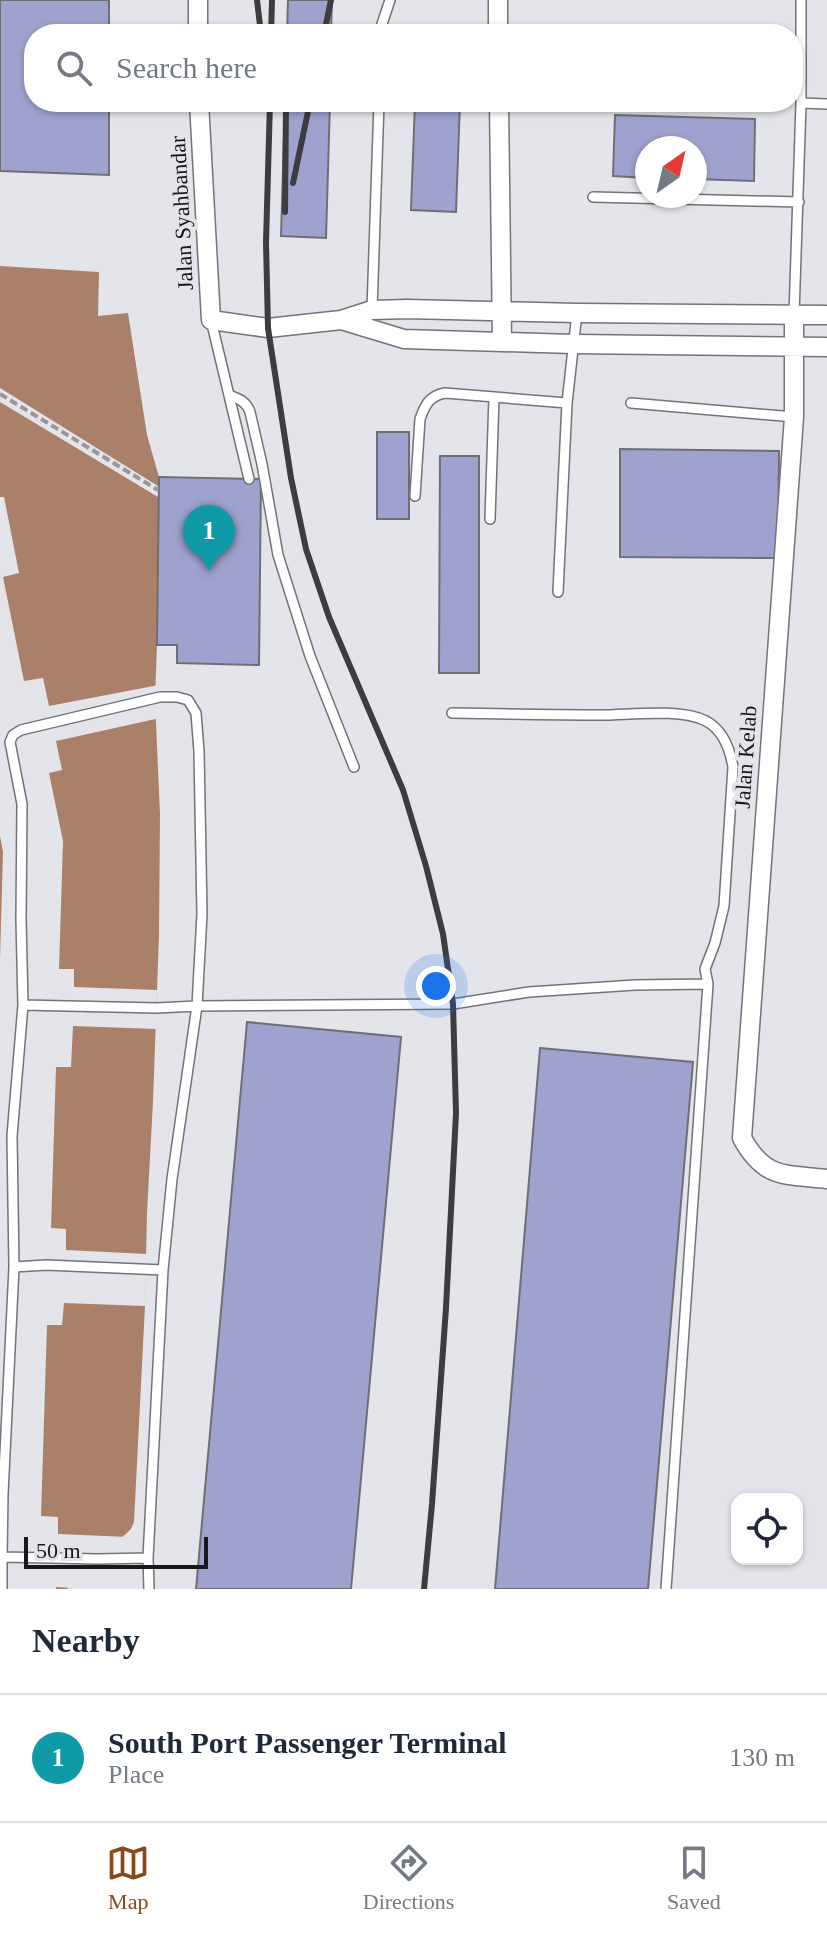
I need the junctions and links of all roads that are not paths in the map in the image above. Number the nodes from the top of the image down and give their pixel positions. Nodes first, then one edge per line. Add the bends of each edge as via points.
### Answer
1 (198, 0) edge
2 (390, 0) edge
3 (498, 0) edge
4 (801, 0) edge
5 (198, 24) edge
6 (382, 24) edge
7 (498, 24) edge
8 (800, 24) edge
9 (803, 103) edge
10 (827, 104) edge
11 (200, 112) edge
12 (379, 112) edge
13 (499, 112) edge
14 (801, 112) edge
15 (593, 197) dead end
16 (799, 202) junction
17 (502, 311) junction
18 (577, 313) junction
19 (794, 315) junction
20 (827, 315) edge
21 (371, 319) junction
22 (211, 320) junction
23 (502, 342) junction
24 (573, 344) junction
25 (795, 345) junction
26 (827, 347) edge
27 (229, 395) junction
28 (494, 397) junction
29 (567, 403) junction
30 (631, 403) dead end
31 (794, 417) junction
32 (249, 479) dead end
33 (415, 496) dead end
34 (490, 519) dead end
35 (558, 592) dead end
36 (452, 713) dead end
37 (354, 767) dead end
38 (708, 984) junction
39 (23, 1005) junction
40 (197, 1006) junction
41 (827, 1179) edge
42 (14, 1267) junction
43 (163, 1270) junction
44 (2, 1557) junction
45 (148, 1558) junction
46 (2, 1589) edge
47 (149, 1589) edge
48 (666, 1589) edge

1 - 5 street
2 - 6 lane
3 - 7 street
4 - 8 lane
9 - 10 lane
11 - 22 street, Jalan Syahbandar
12 - 21 lane
13 - 17 street
14 - 16 lane
15 - 16 lane
16 - 19 lane
17 - 18 street
17 - 21 street via 407,309
17 - 23 street
18 - 19 street
18 - 24 lane
19 - 20 street
19 - 25 street, Jalan Kelab
21 - 22 street via 268,328
21 - 23 street via 404,339
22 - 27 lane
23 - 24 street
24 - 25 street
24 - 29 lane
25 - 26 street
25 - 31 street, Jalan Kelab
27 - 32 lane
27 - 37 lane via 250,412 278,555
28 - 29 lane
28 - 33 lane via 445,393 430,399 420,419
28 - 34 lane
29 - 35 lane
30 - 31 lane
31 - 41 street, Jalan Kelab via 742,1138 762,1166
36 - 38 lane via 648,713 692,716 719,731 733,767 724,906 705,969
38 - 40 lane via 529,992 453,1004
38 - 48 lane
39 - 40 lane
39 - 40 lane via 22,804 13,735 177,697 188,700 196,713 198,738 202,914
39 - 42 lane via 12,1136
40 - 43 lane
42 - 43 lane
42 - 44 lane
43 - 45 lane
44 - 45 lane
44 - 46 lane
45 - 47 lane

